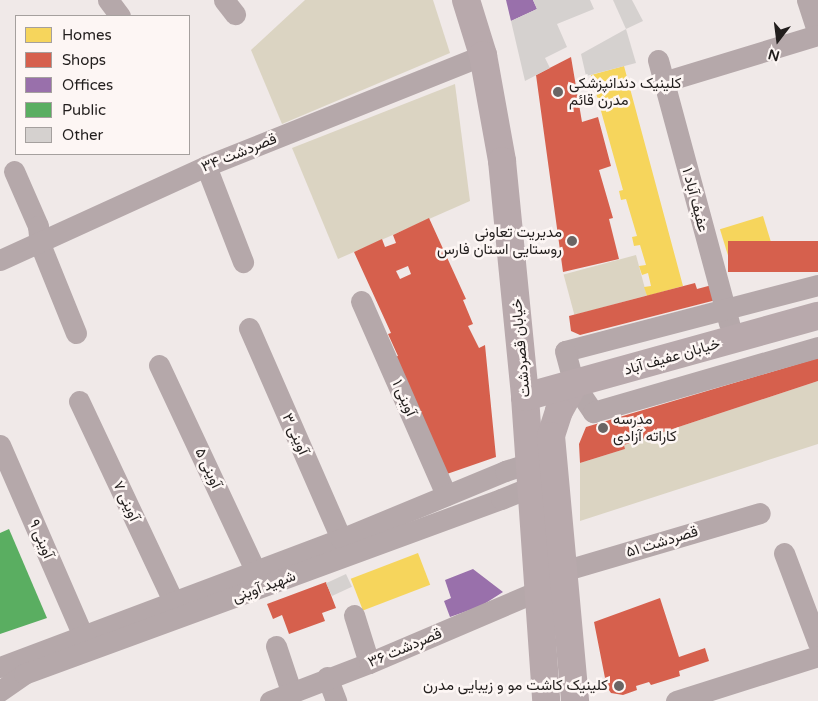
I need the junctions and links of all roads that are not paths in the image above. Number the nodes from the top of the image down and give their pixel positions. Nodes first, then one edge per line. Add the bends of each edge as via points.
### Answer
1 (108, 0) edge
2 (466, 0) edge
3 (812, 8) edge
4 (119, 15) edge
5 (818, 34) edge
6 (483, 55) junction
7 (658, 60) dead end
8 (663, 82) junction
9 (206, 166) junction
10 (14, 171) dead end
11 (40, 244) junction
12 (0, 260) edge
13 (243, 262) dead end
14 (818, 285) edge
15 (361, 301) dead end
16 (726, 311) junction
17 (818, 316) edge
18 (249, 328) dead end
19 (76, 333) dead end
20 (734, 339) junction
21 (818, 347) edge
22 (159, 364) dead end
23 (574, 384) junction
24 (525, 397) junction
25 (79, 401) dead end
26 (551, 436) junction
27 (0, 445) edge
28 (538, 474) junction
29 (446, 495) junction
30 (760, 512) dead end
31 (341, 539) junction
32 (784, 553) dead end
33 (563, 571) junction
34 (256, 572) junction
35 (538, 591) junction
36 (173, 601) junction
37 (354, 614) dead end
38 (82, 634) junction
39 (818, 643) edge
40 (276, 646) dead end
41 (818, 656) edge
42 (369, 664) junction
43 (0, 667) edge
44 (327, 677) junction
45 (0, 691) edge
46 (291, 691) junction
47 (270, 701) edge
48 (336, 701) edge
49 (546, 701) edge
50 (575, 701) edge
51 (676, 701) edge

1 - 4 street
2 - 6 main road, خیابان قصردشت
3 - 5 street
5 - 8 street
6 - 9 street, قصردشت ۳۴
6 - 24 main road, خیابان قصردشت via 502,161
7 - 8 street, عفیف آباد ۱
8 - 16 street, عفیف آباد ۱
9 - 11 street, قصردشت ۳۴
9 - 13 street
10 - 11 street via 38,226
11 - 12 street, قصردشت ۳۴
11 - 19 street
14 - 16 street
15 - 29 street, ۱ آوینی
16 - 20 street, عفیف آباد ۱
16 - 23 street via 565,351
17 - 20 main road, خیابان عفیف آباد
18 - 31 street, ۳ آوینی
20 - 23 main road, خیابان عفیف آباد
21 - 23 street via 593,412
22 - 34 street, ۵ آوینی
23 - 24 main road, خیابان عفیف آباد
23 - 26 main road, خیابان قصردشت via 559,410
24 - 26 street
24 - 28 main road, خیابان قصردشت
25 - 36 street, ۷ آوینی
26 - 28 main road, خیابان قصردشت
27 - 38 street, ۹ آوینی
28 - 29 street, شهید آوینی
28 - 33 main road, خیابان قصردشت
28 - 35 main road, خیابان قصردشت
28 - 45 street, شهید آوینی via 24,674
29 - 31 street, شهید آوینی
30 - 33 street, ۵۱ قصردشت
31 - 34 street, شهید آوینی
32 - 39 street
33 - 50 main road, خیابان قصردشت
34 - 36 street, شهید آوینی
35 - 42 street, ۳۶ قصردشت
35 - 49 main road, خیابان قصردشت
36 - 38 street, شهید آوینی
37 - 42 street
38 - 43 street, شهید آوینی
40 - 46 street
41 - 51 street
42 - 44 street, ۳۶ قصردشت
44 - 46 street, ۳۶ قصردشت
44 - 48 street
46 - 47 street, ۳۶ قصردشت

